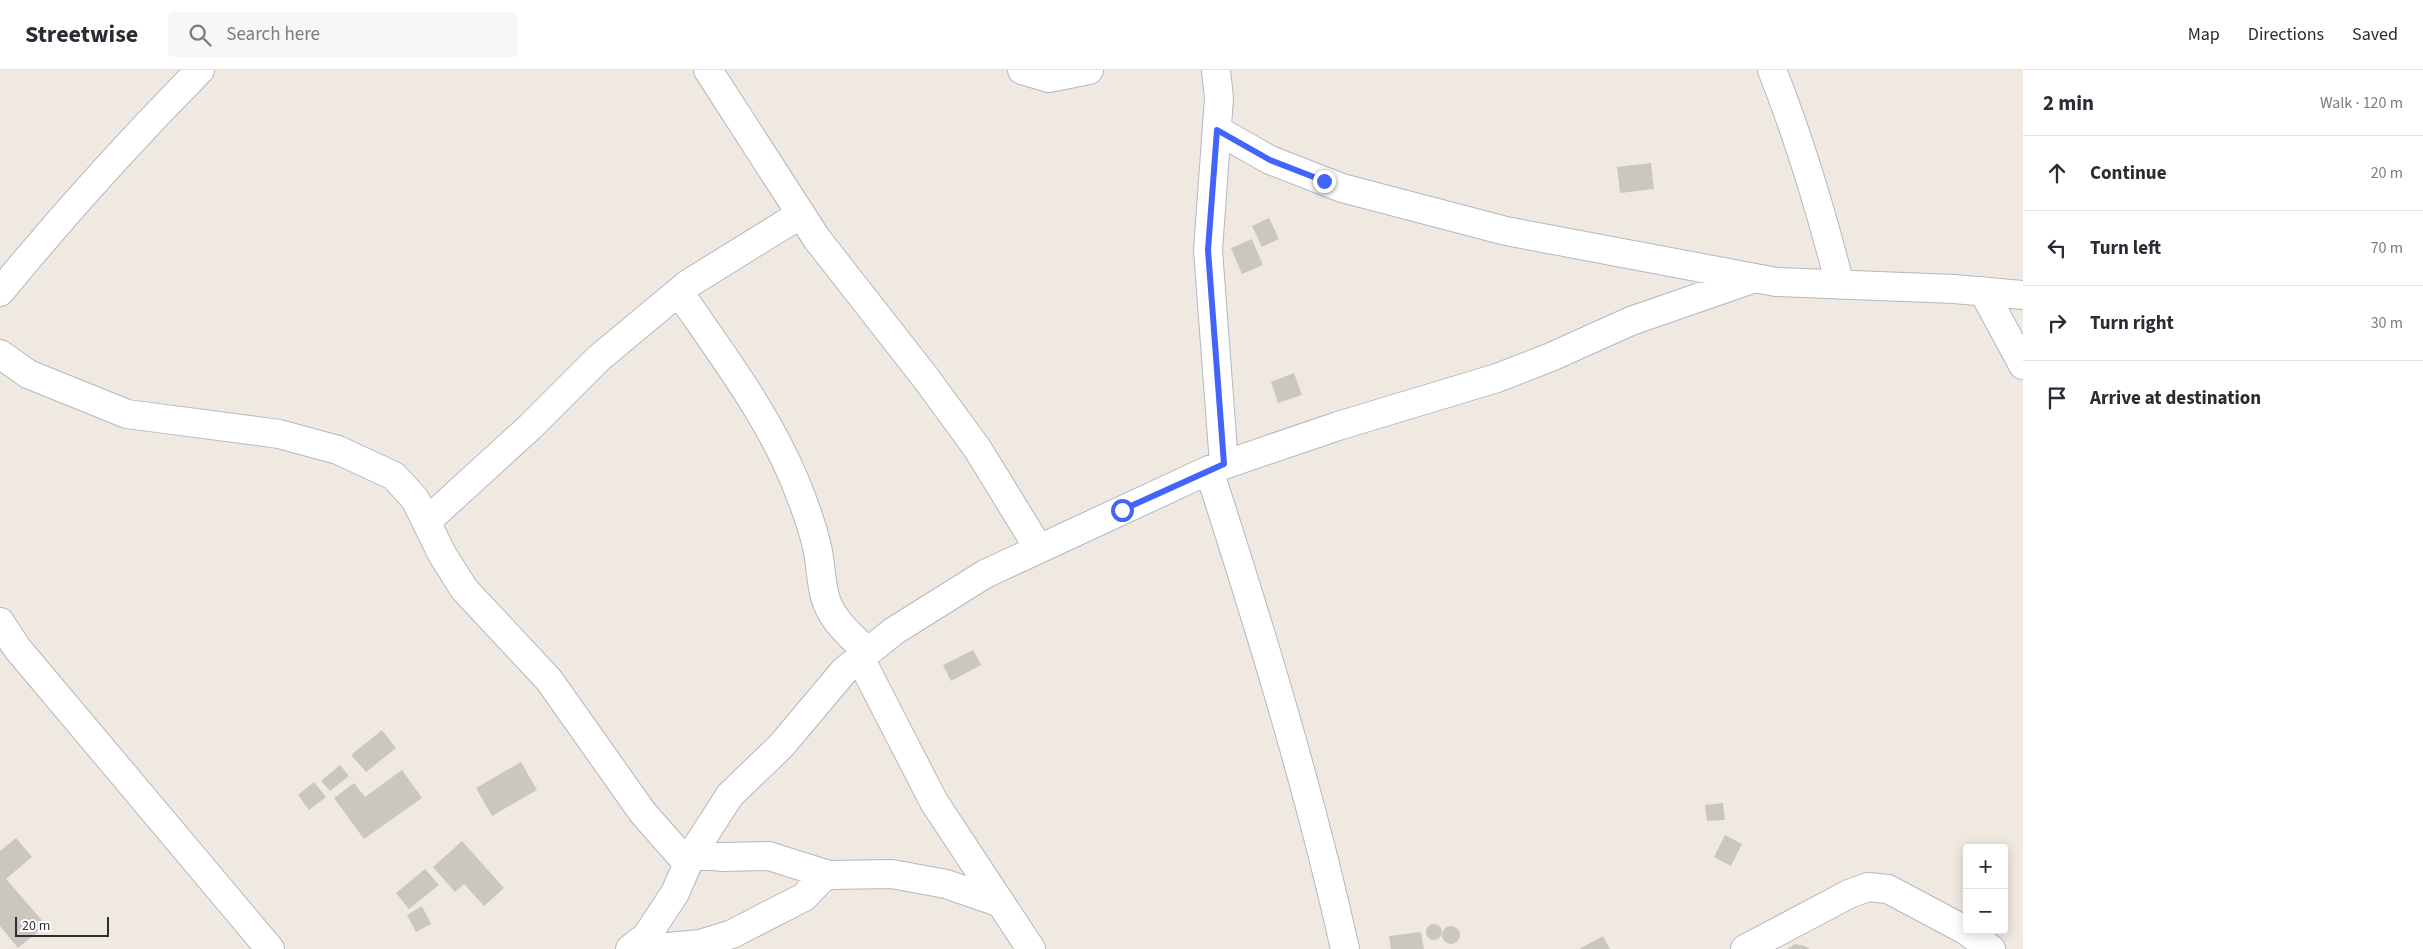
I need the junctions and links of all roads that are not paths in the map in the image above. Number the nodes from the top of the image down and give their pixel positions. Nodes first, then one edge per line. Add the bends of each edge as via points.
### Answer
1 (200, 70) edge
2 (708, 70) edge
3 (1022, 70) edge
4 (1089, 70) edge
5 (1216, 70) edge
6 (1772, 70) edge
7 (1217, 130) junction
8 (801, 214) junction
9 (1755, 278) junction
10 (1840, 285) junction
11 (1984, 291) junction
12 (0, 292) edge
13 (679, 292) junction
14 (2023, 295) edge
15 (0, 354) edge
16 (2023, 365) edge
17 (1216, 467) junction
18 (427, 521) junction
19 (1039, 549) junction
20 (0, 622) edge
21 (8, 654) edge
22 (864, 655) junction
23 (690, 859) junction
24 (826, 874) junction
25 (1001, 903) junction
26 (635, 945) edge
27 (270, 949) edge
28 (1031, 949) edge
29 (1345, 949) edge
30 (1745, 949) edge
31 (1991, 949) edge

1 - 12 street via 106,170
2 - 8 street
3 - 4 street via 1049,78
5 - 7 street via 1219,98
6 - 10 street via 1806,163
7 - 9 street via 1270,160 1342,188 1506,231
7 - 17 street via 1208,250
8 - 13 street
8 - 19 street via 817,240 977,448
9 - 10 street
9 - 17 street via 1631,321 1497,378
10 - 11 street
11 - 14 street
11 - 16 street
13 - 18 street via 599,358 530,427
13 - 22 street via 739,379 793,477 817,547 822,584 831,612
15 - 18 street via 28,374 127,414 278,434 338,450 394,476 415,499
17 - 19 street
17 - 29 street
18 - 23 street via 442,554 464,588 549,680 643,813
19 - 22 street via 985,574 894,631
20 - 21 street
21 - 27 street
22 - 23 street via 844,671 781,746 730,795
22 - 25 street via 934,802
23 - 24 street via 769,856
23 - 26 street via 675,893 646,937
24 - 25 street via 892,874 946,884
24 - 26 street via 804,897 732,934 700,944 668,947
25 - 28 street
30 - 31 street via 1868,887 1896,893 1965,930

